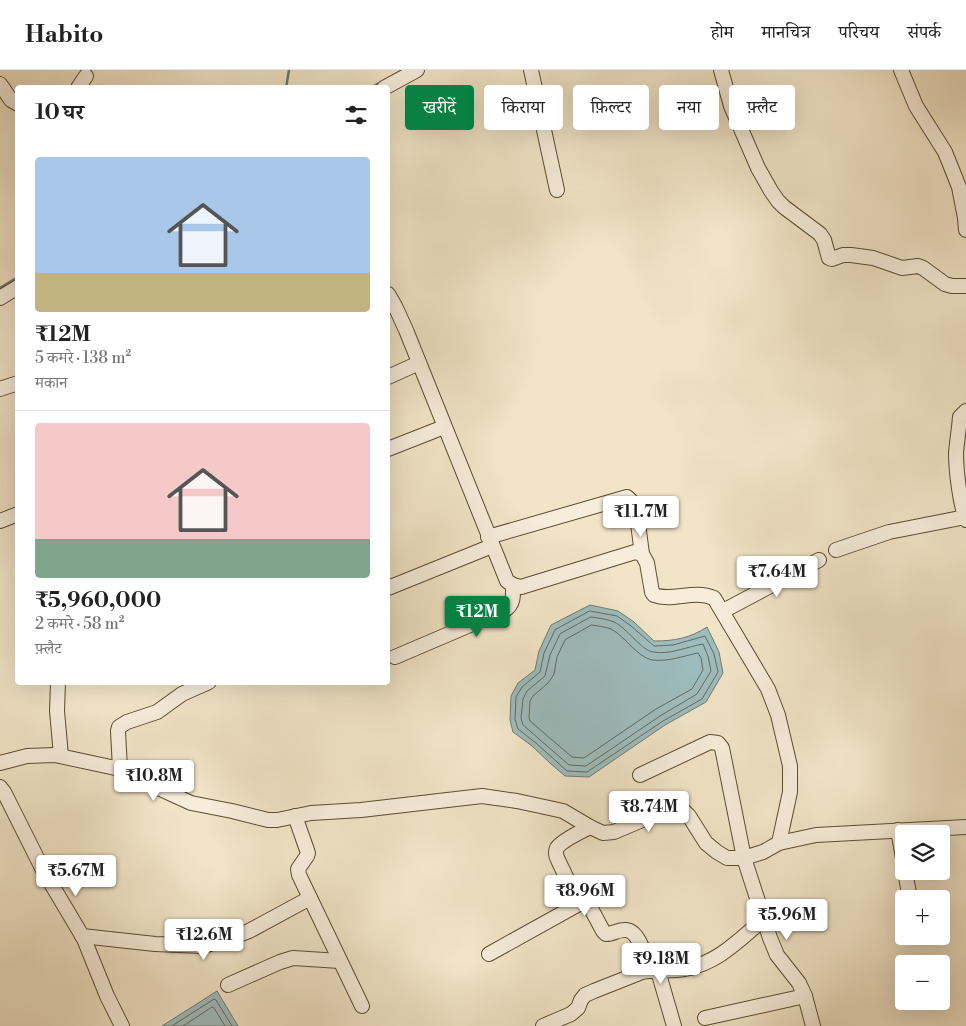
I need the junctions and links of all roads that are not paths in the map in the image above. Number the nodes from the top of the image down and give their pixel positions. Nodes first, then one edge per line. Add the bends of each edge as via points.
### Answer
1 (417, 70) edge
2 (531, 70) edge
3 (721, 70) edge
4 (902, 70) edge
5 (86, 76) dead end
6 (0, 84) edge
7 (80, 85) edge
8 (390, 85) edge
9 (15, 102) edge
10 (556, 190) dead end
11 (966, 230) edge
12 (966, 286) edge
13 (15, 289) edge
14 (0, 298) edge
15 (390, 303) edge
16 (419, 363) junction
17 (390, 376) edge
18 (15, 384) edge
19 (1, 386) edge
20 (966, 411) edge
21 (444, 427) junction
22 (390, 448) edge
23 (15, 515) edge
24 (966, 519) edge
25 (0, 521) edge
26 (490, 542) junction
27 (836, 550) dead end
28 (642, 554) junction
29 (819, 560) dead end
30 (513, 585) junction
31 (390, 587) edge
32 (722, 611) junction
33 (396, 657) dead end
34 (58, 685) edge
35 (202, 685) edge
36 (61, 756) junction
37 (0, 763) edge
38 (120, 769) junction
39 (640, 775) dead end
40 (0, 787) edge
41 (303, 815) junction
42 (966, 826) edge
43 (590, 827) junction
44 (950, 827) edge
45 (895, 830) edge
46 (778, 843) junction
47 (744, 858) junction
48 (310, 898) junction
49 (579, 904) junction
50 (764, 919) junction
51 (82, 936) junction
52 (489, 954) dead end
53 (340, 961) junction
54 (654, 971) junction
55 (228, 985) dead end
56 (805, 996) junction
57 (362, 1006) dead end
58 (705, 1018) dead end
59 (122, 1026) edge
60 (543, 1026) edge
61 (674, 1026) edge
62 (813, 1026) edge

1 - 8 street
2 - 10 street
3 - 12 street via 731,106 771,192 784,207 820,234 829,258 851,254 902,268 918,266 945,284
4 - 11 street via 916,106 945,152 959,187
5 - 7 street
6 - 9 street
13 - 14 street
15 - 16 street via 406,330
16 - 17 street
16 - 21 street
18 - 19 street
20 - 24 street via 960,417 956,450
21 - 22 street
21 - 26 street
23 - 25 street
24 - 27 street via 889,532
26 - 28 street via 627,497 636,508
26 - 30 street via 507,582
26 - 31 street
28 - 30 street via 635,552 521,587
28 - 32 street via 654,595 708,596 714,598
29 - 32 street
30 - 33 street via 510,607
32 - 46 street via 768,689 783,734 790,766 790,792
34 - 36 street
35 - 38 street via 182,694 157,712 119,727
36 - 37 street via 27,756
36 - 38 street
38 - 41 street via 191,802 268,820
39 - 47 street via 710,742 718,743 722,748
40 - 51 street
41 - 43 street via 482,796 563,811
41 - 48 street via 308,853 298,869
42 - 44 street
43 - 47 street via 603,833 614,832 668,809 682,809 706,843 717,852 727,858
43 - 49 street via 563,843 556,853
45 - 46 street via 816,834
46 - 47 street
47 - 50 street
48 - 51 street via 248,931 204,946
48 - 53 street
49 - 52 street
49 - 54 street via 588,903 606,934 625,930 634,933
50 - 54 street via 726,951 701,966
50 - 56 street via 777,955
51 - 59 street
53 - 55 street via 293,958
53 - 57 street
54 - 60 street via 642,972 594,990 585,995 571,1014
54 - 61 street
56 - 58 street
56 - 62 street

